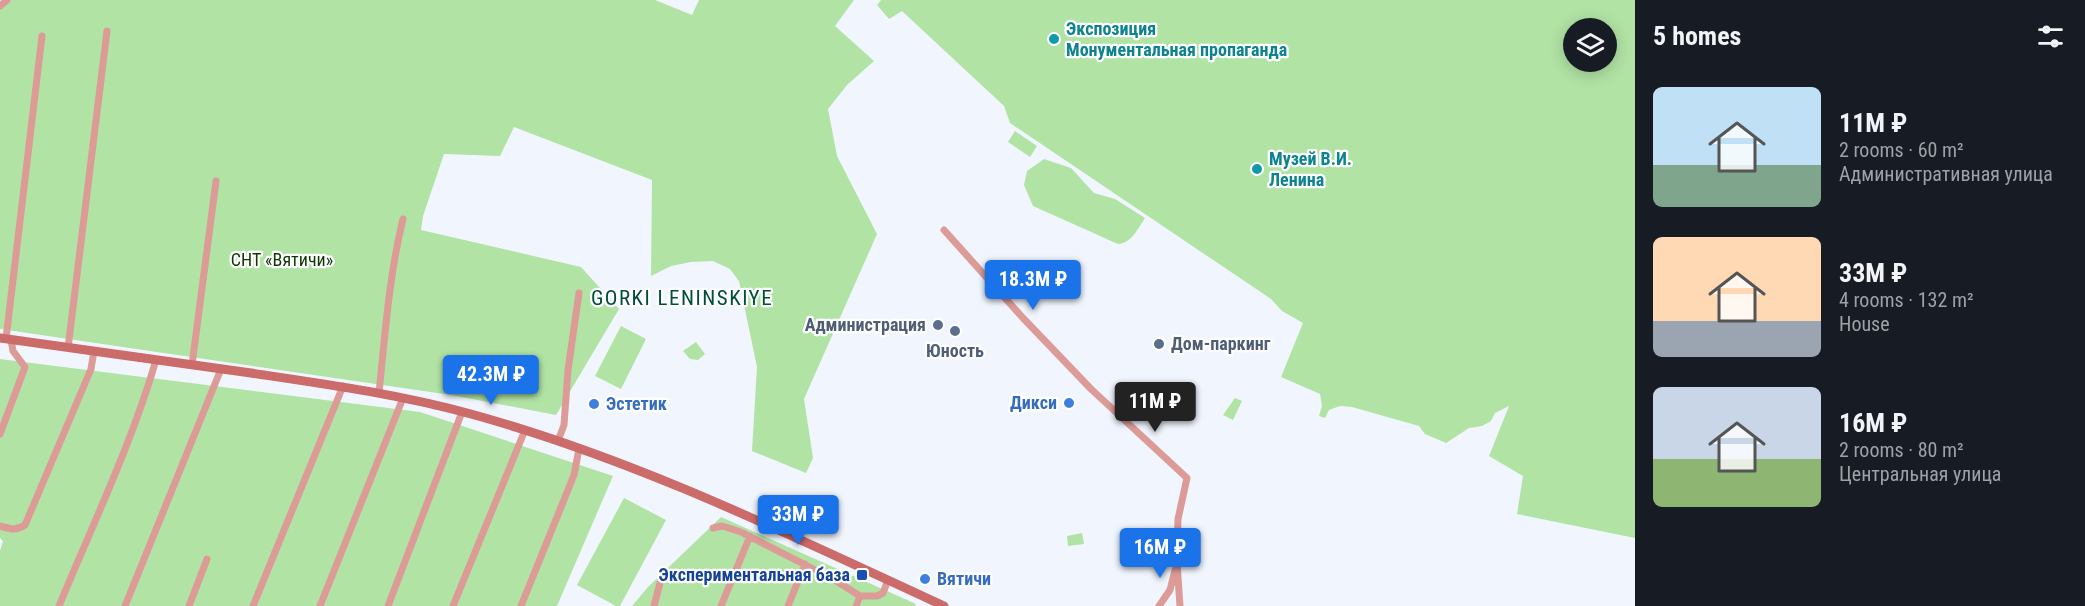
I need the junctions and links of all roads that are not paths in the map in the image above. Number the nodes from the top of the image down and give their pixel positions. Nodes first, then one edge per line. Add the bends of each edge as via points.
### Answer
1 (7, 0) edge
2 (0, 6) edge
3 (107, 31) dead end
4 (42, 36) dead end
5 (216, 181) dead end
6 (403, 219) dead end
7 (944, 230) dead end
8 (579, 293) dead end
9 (6, 339) edge
10 (68, 348) junction
11 (94, 351) junction
12 (156, 360) junction
13 (192, 365) junction
14 (221, 369) junction
15 (343, 386) junction
16 (379, 393) junction
17 (403, 398) junction
18 (462, 412) junction
19 (525, 430) junction
20 (0, 434) edge
21 (558, 441) junction
22 (579, 449) junction
23 (0, 526) edge
24 (714, 528) dead end
25 (750, 536) junction
26 (207, 559) dead end
27 (1177, 562) junction
28 (805, 564) junction
29 (888, 580) junction
30 (660, 583) dead end
31 (860, 596) junction
32 (59, 606) edge
33 (125, 606) edge
34 (189, 606) edge
35 (253, 606) edge
36 (320, 606) edge
37 (388, 606) edge
38 (453, 606) edge
39 (521, 606) edge
40 (654, 606) edge
41 (721, 606) edge
42 (788, 606) edge
43 (856, 606) edge
44 (944, 606) edge
45 (1160, 606) edge
46 (1180, 606) edge

1 - 2 street
3 - 10 street
4 - 9 street
5 - 13 street
6 - 16 street via 387,308
7 - 27 street via 1091,389 1187,478 1178,519
8 - 21 street via 564,424
9 - 10 main road
9 - 20 street via 25,367
10 - 11 main road
11 - 12 main road
11 - 23 street via 25,525 13,530
12 - 13 main road
12 - 32 street
13 - 14 main road
14 - 15 main road
14 - 33 street
15 - 16 main road
15 - 35 street
16 - 17 main road
17 - 18 main road
17 - 36 street
18 - 19 main road
18 - 37 street
19 - 21 main road
19 - 38 street
21 - 22 main road
22 - 29 main road via 696,494
22 - 39 street via 574,475
24 - 25 street via 722,526
25 - 28 street
25 - 41 street
26 - 34 street
27 - 45 street via 1170,590
27 - 46 street
28 - 31 street
28 - 42 street
29 - 31 street via 883,593
29 - 44 main road
30 - 40 street
31 - 43 street

